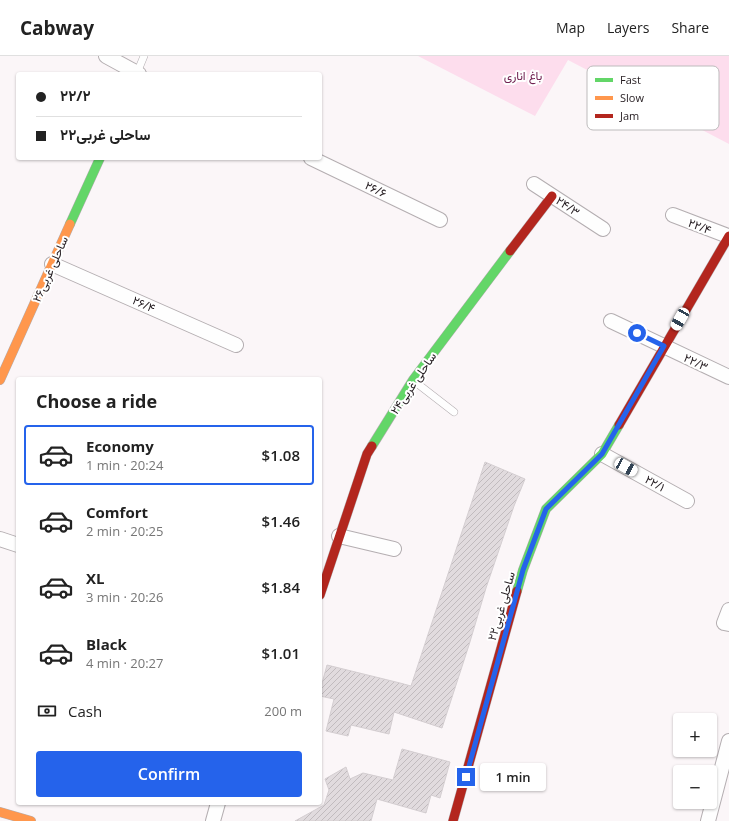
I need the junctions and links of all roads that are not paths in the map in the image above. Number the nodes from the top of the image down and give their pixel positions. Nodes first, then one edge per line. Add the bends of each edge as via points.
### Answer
1 (106, 56) edge
2 (144, 56) edge
3 (134, 72) edge
4 (139, 72) edge
5 (99, 160) edge
6 (315, 160) edge
7 (534, 184) dead end
8 (552, 196) junction
9 (673, 215) dead end
10 (440, 220) dead end
11 (602, 229) dead end
12 (729, 236) edge
13 (52, 264) junction
14 (611, 321) dead end
15 (236, 345) dead end
16 (664, 346) junction
17 (6, 352) edge
18 (729, 377) edge
19 (0, 380) edge
20 (413, 380) junction
21 (454, 412) dead end
22 (602, 454) junction
23 (687, 501) dead end
24 (339, 536) junction
25 (0, 539) edge
26 (16, 544) edge
27 (394, 549) dead end
28 (322, 589) edge
29 (729, 610) edge
30 (729, 624) edge
31 (729, 741) edge
32 (217, 805) edge
33 (0, 812) edge
34 (31, 821) edge
35 (213, 821) edge
36 (453, 821) edge
37 (708, 821) edge

1 - 3 street
2 - 4 lane
5 - 13 street, ساحلی غربی۲۶
6 - 10 street, ۲۶/۶
7 - 8 street, ۲۴/۳
8 - 11 street, ۲۴/۳
8 - 20 street, ساحلی غربی۲۴
9 - 12 street, ۲۲/۴
12 - 16 street, ساحلی غربی۲۲
13 - 15 street, ۲۶/۴
13 - 17 street, ساحلی غربی۲۶
14 - 16 street, ۲۲/۳
16 - 18 street, ۲۲/۳
16 - 22 street, ساحلی غربی۲۲
17 - 19 street, ساحلی غربی۲۶
20 - 21 lane
20 - 24 street, ساحلی غربی۲۴ via 367,454
22 - 23 street, ۲۲/۱
22 - 36 street, ساحلی غربی۲۲ via 546,509 523,570
24 - 27 street
24 - 28 street, ساحلی غربی۲۴
25 - 26 street
29 - 30 street via 724,623
31 - 37 street
32 - 35 street
33 - 34 street

